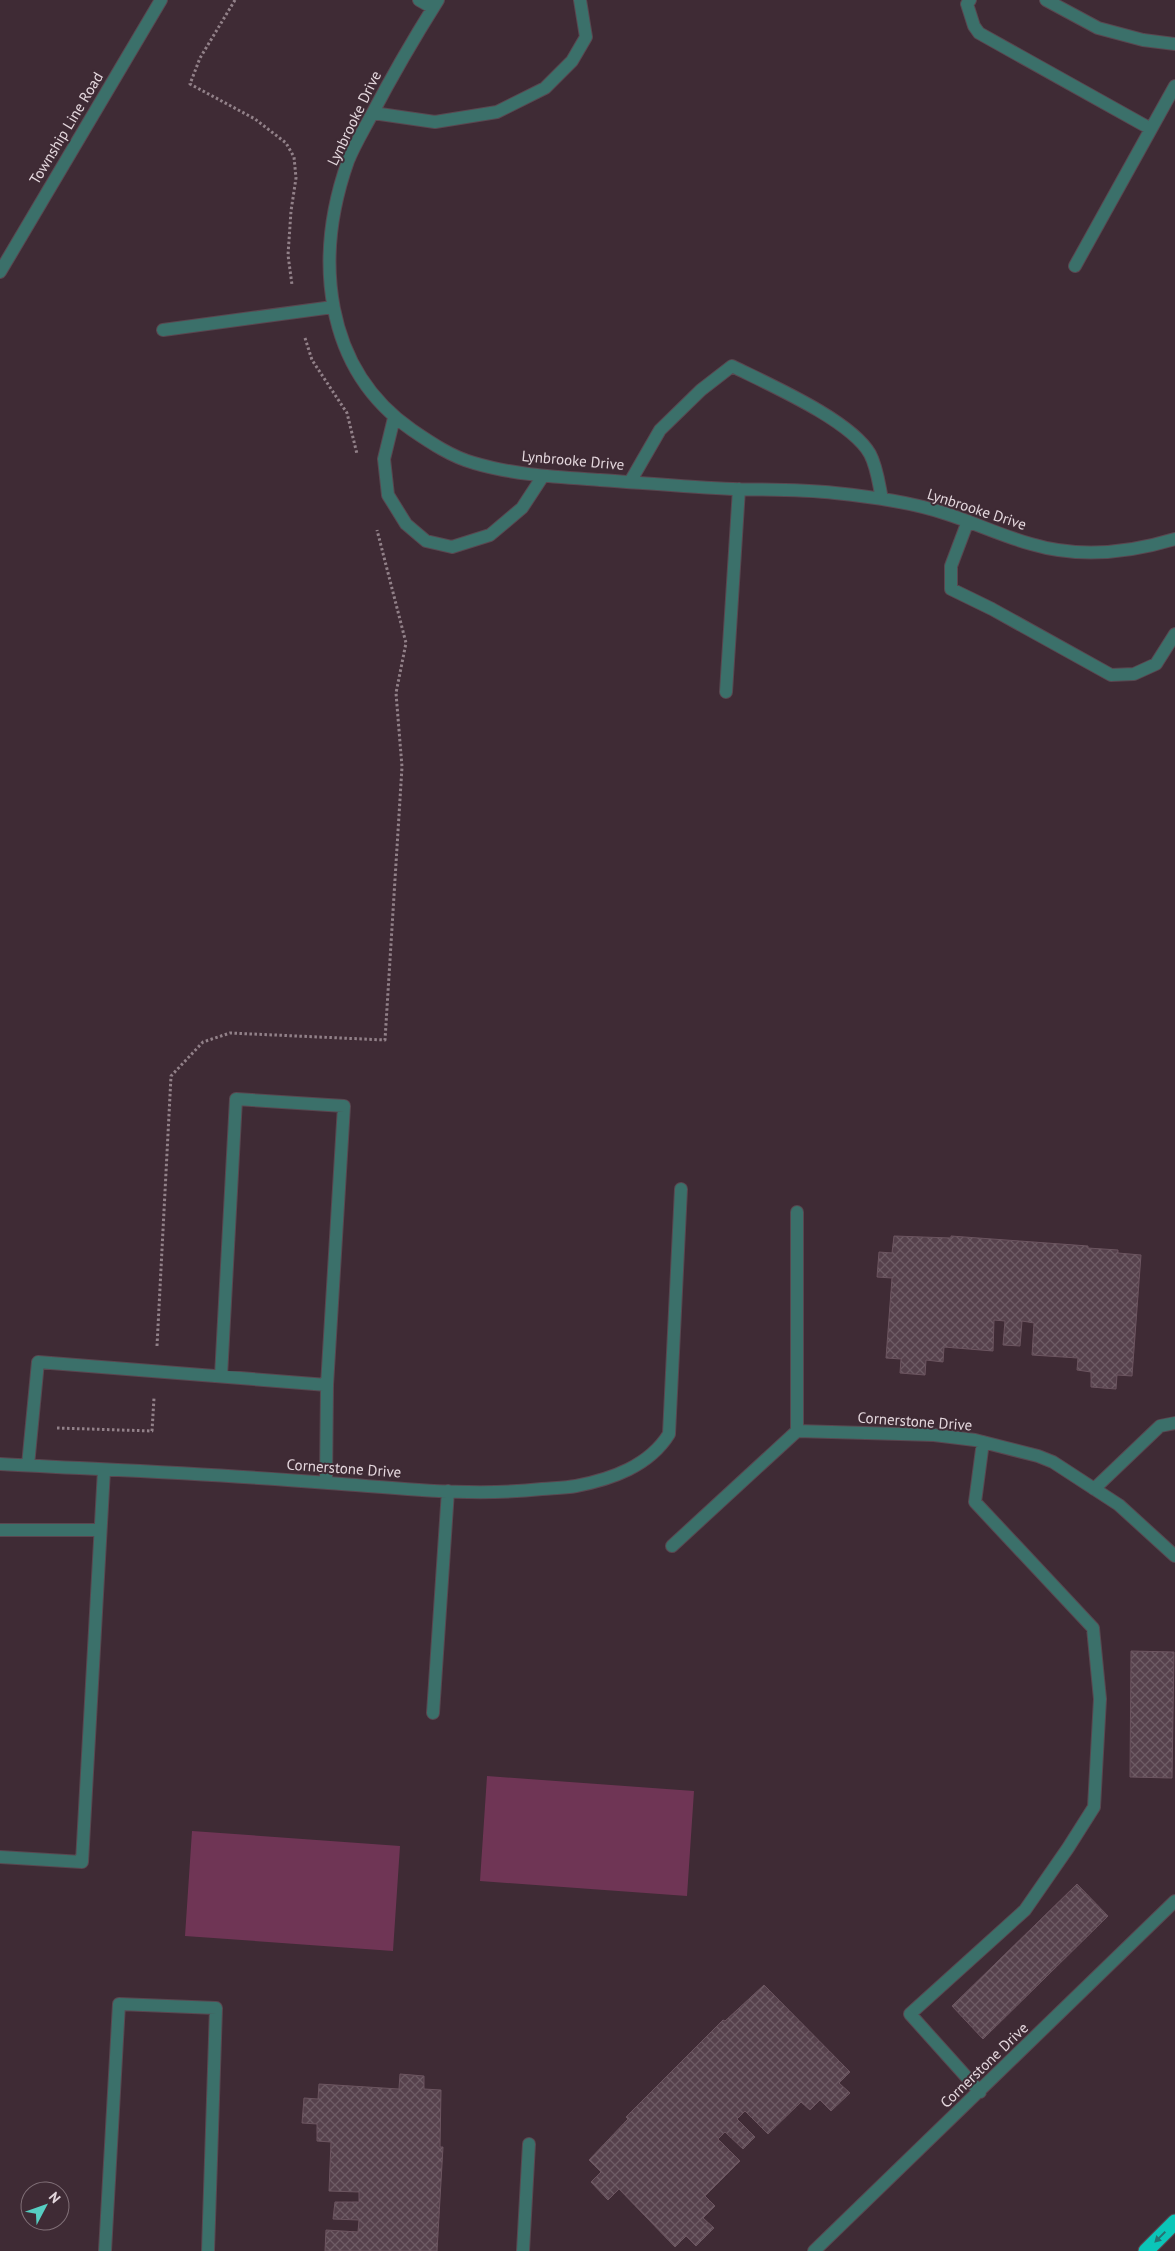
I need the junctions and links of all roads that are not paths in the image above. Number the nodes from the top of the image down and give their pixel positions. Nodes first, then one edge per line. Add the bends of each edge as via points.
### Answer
1 (161, 0) edge
2 (419, 0) edge
3 (580, 0) edge
4 (970, 0) edge
5 (1046, 0) edge
6 (435, 4) edge
7 (1175, 44) edge
8 (1175, 86) edge
9 (373, 113) junction
10 (1151, 129) junction
11 (1075, 266) dead end
12 (0, 272) edge
13 (333, 307) junction
14 (163, 330) dead end
15 (394, 418) junction
16 (543, 476) junction
17 (630, 482) junction
18 (739, 489) junction
19 (882, 499) junction
20 (968, 522) junction
21 (1175, 539) edge
22 (1175, 634) edge
23 (726, 692) dead end
24 (681, 1189) dead end
25 (796, 1212) dead end
26 (221, 1376) junction
27 (327, 1385) junction
28 (1175, 1423) edge
29 (797, 1431) junction
30 (982, 1442) junction
31 (0, 1464) edge
32 (28, 1466) junction
33 (104, 1470) junction
34 (326, 1482) junction
35 (1094, 1489) junction
36 (448, 1492) junction
37 (0, 1530) edge
38 (100, 1530) junction
39 (672, 1546) dead end
40 (1175, 1556) edge
41 (433, 1713) dead end
42 (0, 1857) edge
43 (1175, 1901) edge
44 (980, 2092) junction
45 (529, 2144) dead end
46 (1175, 2222) edge
47 (105, 2251) edge
48 (208, 2251) edge
49 (523, 2251) edge
50 (814, 2251) edge
51 (1146, 2251) edge

1 - 12 street, Township Line Road
2 - 6 street
3 - 9 street via 586,37 572,61 544,88 497,112 435,122
4 - 10 street via 967,4 979,33
5 - 7 street via 1098,28 1143,40
6 - 9 street, Lynbrooke Drive
8 - 10 street
9 - 13 street, Lynbrooke Drive via 349,158 335,202 329,248
10 - 11 street
13 - 14 street
13 - 15 street, Lynbrooke Drive via 346,352 367,389
15 - 16 street, Lynbrooke Drive via 432,444 472,463
15 - 16 street via 384,459 388,495 406,524 426,541 452,547 490,536 522,508
16 - 17 street, Lynbrooke Drive
17 - 18 street, Lynbrooke Drive
17 - 19 street via 660,430 701,390 732,366 798,398 851,432 870,454
18 - 19 street, Lynbrooke Drive via 825,492
18 - 23 street
19 - 20 street, Lynbrooke Drive
20 - 21 street, Lynbrooke Drive via 1033,545 1078,553 1153,546
20 - 22 street via 951,566 951,589 1111,675 1134,674 1156,664
24 - 36 street, Cornerstone Drive via 669,1434 662,1444 630,1470 576,1486 509,1493
25 - 29 street
26 - 27 street
26 - 27 street via 236,1099 344,1106
26 - 32 street via 38,1362
27 - 34 street
28 - 35 street via 1160,1426
29 - 30 street, Cornerstone Drive via 934,1435
29 - 39 street
30 - 35 street, Cornerstone Drive via 1053,1462
30 - 44 street via 975,1502 1093,1628 1100,1699 1094,1807 1025,1910 910,2014
31 - 32 street, Cornerstone Drive
32 - 33 street, Cornerstone Drive
33 - 34 street, Cornerstone Drive
33 - 38 street
34 - 36 street, Cornerstone Drive
35 - 40 street, Cornerstone Drive via 1120,1505
36 - 41 street
37 - 38 street
38 - 42 street via 82,1862
43 - 44 street, Cornerstone Drive
44 - 50 street, Cornerstone Drive
45 - 49 street
46 -> 51 highway
47 - 48 street via 119,2004 216,2008

